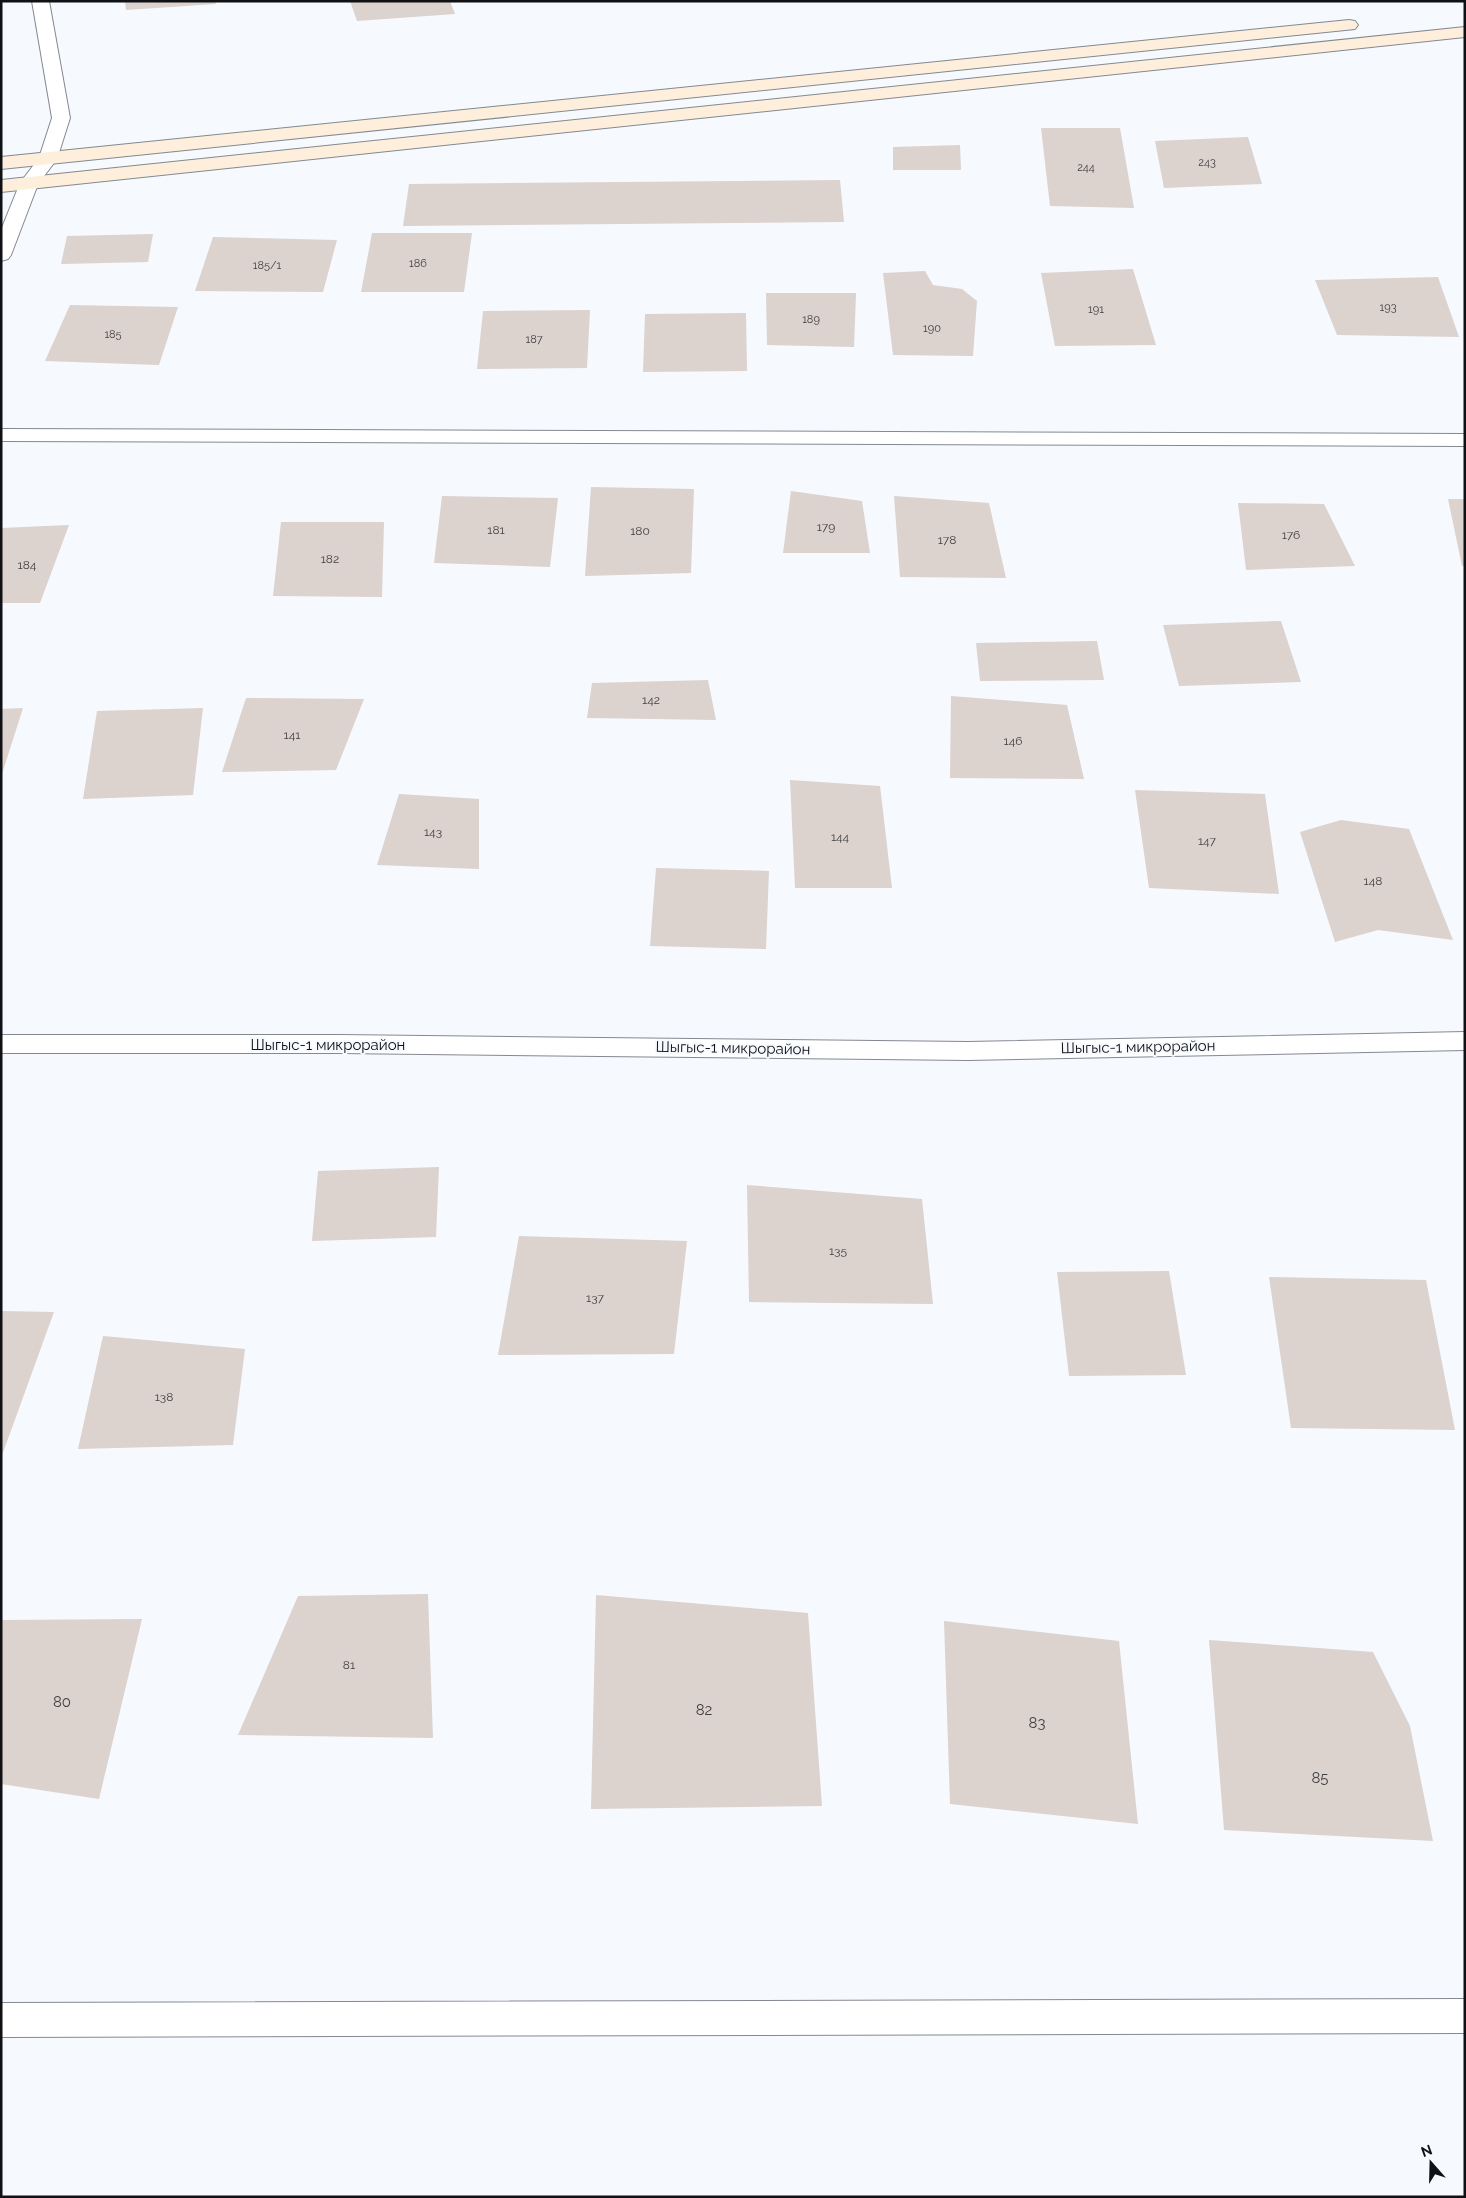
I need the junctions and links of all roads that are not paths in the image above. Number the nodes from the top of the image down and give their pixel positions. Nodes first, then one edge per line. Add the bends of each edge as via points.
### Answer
1 (40, 1) edge
2 (1366, 23) dead end
3 (1465, 32) edge
4 (48, 159) junction
5 (1, 163) edge
6 (30, 183) junction
7 (1, 186) edge
8 (1, 254) edge
9 (1, 435) edge
10 (1465, 440) edge
11 (1465, 1041) edge
12 (1, 1044) edge
13 (1465, 2016) edge
14 (1, 2020) edge

1 - 4 street via 61,118
2 - 4 street
3 - 6 street
4 - 5 street
4 - 6 street
6 - 7 street
6 - 8 street
9 - 10 street
11 - 12 street, Шыгыс-1 микрорайон via 968,1051
13 - 14 street

